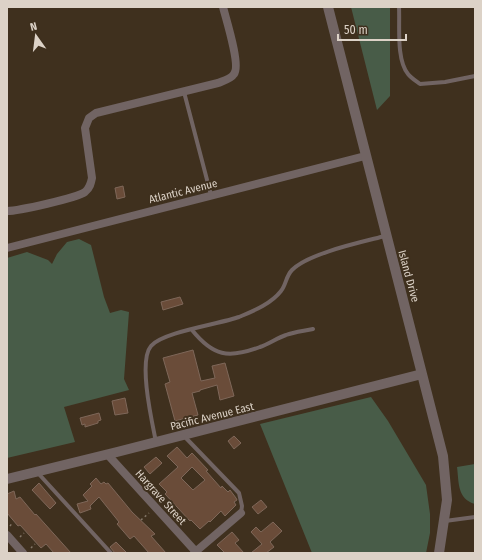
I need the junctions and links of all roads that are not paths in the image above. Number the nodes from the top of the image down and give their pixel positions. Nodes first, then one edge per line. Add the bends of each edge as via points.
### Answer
1 (223, 7) edge
2 (328, 7) edge
3 (399, 7) edge
4 (475, 76) edge
5 (184, 91) junction
6 (365, 156) junction
7 (211, 195) junction
8 (7, 211) edge
9 (386, 236) junction
10 (7, 248) edge
11 (313, 329) dead end
12 (192, 330) junction
13 (422, 374) junction
14 (183, 436) junction
15 (156, 442) junction
16 (108, 455) junction
17 (37, 471) junction
18 (7, 479) edge
19 (241, 512) joint
20 (475, 517) edge
21 (445, 521) junction
22 (7, 535) edge
23 (27, 551) edge
24 (196, 552) edge
25 (111, 553) edge
26 (439, 553) edge

1 - 5 street via 237,64 235,74 218,83
2 - 6 street, Island Drive
3 - 4 lane via 400,50 408,75 420,84
5 - 7 lane
5 - 8 street via 96,113 89,118 85,128 92,178 87,191 52,202
6 - 7 street, Atlantic Avenue
6 - 9 street, Island Drive
7 - 10 street, Atlantic Avenue
9 - 12 lane via 341,248 304,262 292,270 280,292 260,308 239,317
9 - 13 street, Island Drive
11 - 12 lane via 287,335 260,347 232,355 218,353 203,343
12 - 15 lane via 164,337 151,346 146,356 148,395
13 - 14 street, Pacific Avenue East
13 - 21 street, Island Drive via 443,456 447,500
14 - 15 street, Pacific Avenue East
14 - 19 lane via 239,493
15 - 16 street, Pacific Avenue East
16 - 17 street, Pacific Avenue East
16 - 24 street, Hargrave Street
17 - 18 street, Pacific Avenue East
17 - 25 lane
19 - 24 street
20 - 21 lane
21 - 26 street, Island Drive
22 - 23 street

